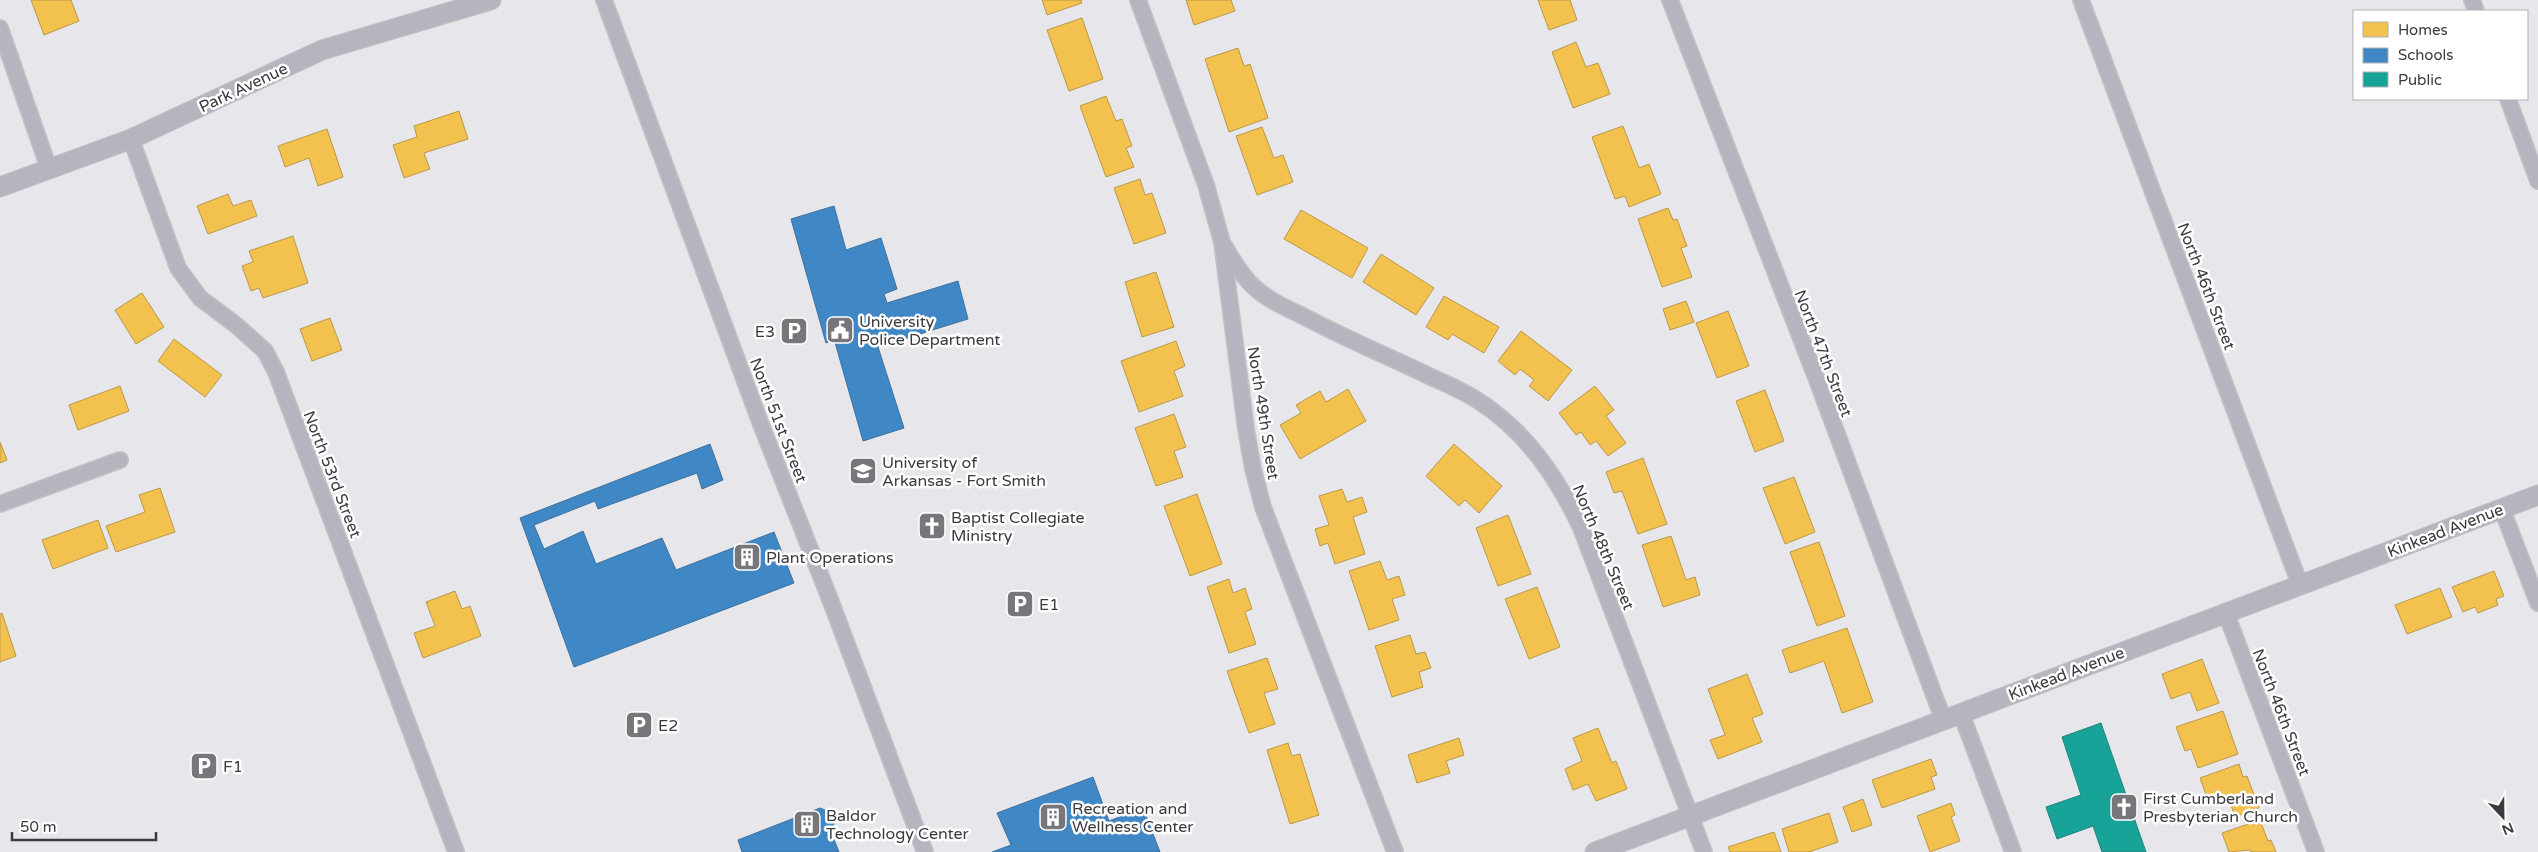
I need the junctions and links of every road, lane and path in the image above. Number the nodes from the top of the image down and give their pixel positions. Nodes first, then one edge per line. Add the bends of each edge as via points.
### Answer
1 (491, 0) edge
2 (604, 0) edge
3 (1138, 0) edge
4 (1670, 0) edge
5 (2081, 0) edge
6 (0, 28) edge
7 (2508, 100) edge
8 (131, 139) junction
9 (49, 169) junction
10 (2538, 181) edge
11 (0, 187) edge
12 (1222, 242) junction
13 (120, 460) dead end
14 (2538, 495) edge
15 (0, 504) edge
16 (2502, 509) junction
17 (2300, 585) junction
18 (2538, 603) edge
19 (2226, 613) junction
20 (1961, 713) junction
21 (1943, 720) junction
22 (1690, 816) junction
23 (456, 852) edge
24 (925, 852) edge
25 (1395, 852) edge
26 (1595, 852) edge
27 (1704, 852) edge
28 (2013, 852) edge
29 (2316, 852) edge

1 - 8 street, Park Avenue via 322,50
2 - 24 street, North 51st Street via 760,422
3 - 12 street, North 49th Street via 1206,185
4 - 21 street, North 47th Street via 1817,380
5 - 17 street, North 46th Street
6 - 9 street
7 - 10 street
8 - 9 street, Park Avenue
8 - 23 street, North 53rd Street via 178,268 200,298 265,351 276,372
9 - 11 street, Park Avenue
12 - 22 street, North 48th Street via 1233,262 1264,296 1466,393 1500,416 1544,462 1565,494 1581,528
12 - 25 street, North 49th Street via 1246,429 1263,507
13 - 15 street
14 - 16 street, Kinkead Avenue
16 - 17 street, Kinkead Avenue
16 - 18 street
17 - 19 street, Kinkead Avenue
19 - 20 street, Kinkead Avenue
19 - 29 street, North 46th Street
20 - 21 street, Kinkead Avenue
20 - 28 street
21 - 22 street, Kinkead Avenue
22 - 26 street, Kinkead Avenue
22 - 27 street, North 48th Street

